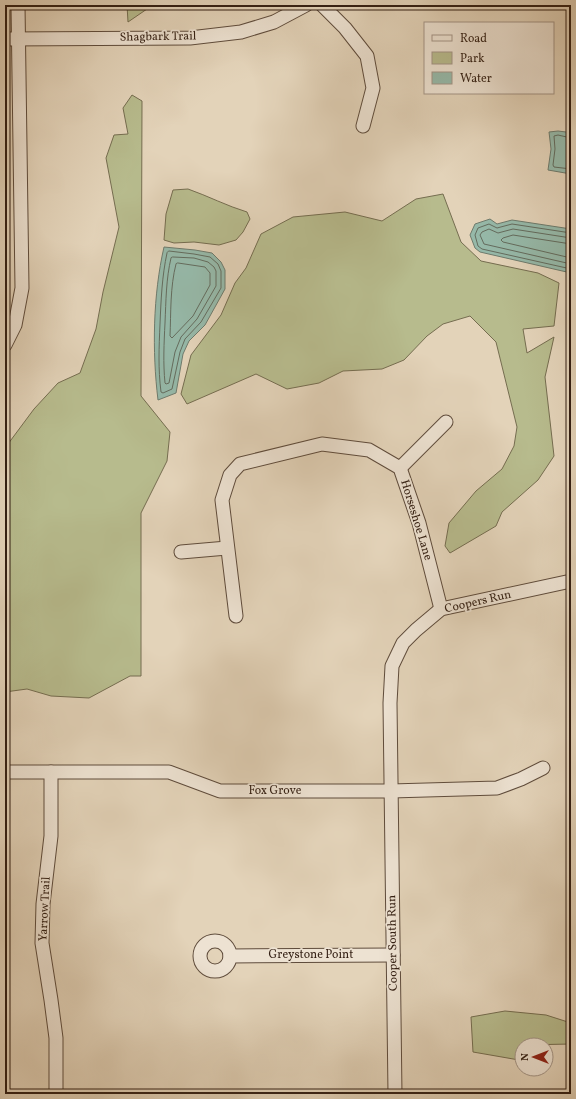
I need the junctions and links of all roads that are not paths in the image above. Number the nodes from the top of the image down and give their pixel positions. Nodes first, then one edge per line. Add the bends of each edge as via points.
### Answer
1 (18, 5) edge
2 (306, 5) edge
3 (322, 5) edge
4 (5, 39) edge
5 (19, 39) junction
6 (363, 126) dead end
7 (5, 345) edge
8 (446, 422) dead end
9 (400, 468) junction
10 (227, 548) junction
11 (181, 552) dead end
12 (571, 581) edge
13 (442, 610) junction
14 (236, 616) dead end
15 (543, 768) dead end
16 (5, 772) edge
17 (51, 772) junction
18 (391, 791) junction
19 (393, 955) junction
20 (230, 956) dead end
21 (56, 1094) edge
22 (395, 1094) edge

1 - 5 street
2 - 5 street, Shagbark Trail via 274,22 241,32 190,38
3 - 6 street via 345,28 367,56 373,88
4 - 5 street, Shagbark Trail
5 - 7 street via 22,288 15,325
8 - 9 street
9 - 10 street, Horseshoe Lane via 370,450 322,444 240,464 230,475 222,500
9 - 13 street, Horseshoe Lane via 419,523
10 - 11 street
10 - 14 street, Horseshoe Lane
12 - 13 street, Coopers Run
13 - 18 street, Coopers Run via 403,643 392,666
15 - 18 street, Fox Grove via 497,788
16 - 17 street, Fox Grove
17 - 18 street, Fox Grove via 169,772 220,791
17 - 21 street, Yarrow Trail via 51,836 43,904 42,943 56,1038
18 - 19 street, Cooper South Run
19 - 20 street, Greystone Point
19 - 22 street, Cooper South Run

